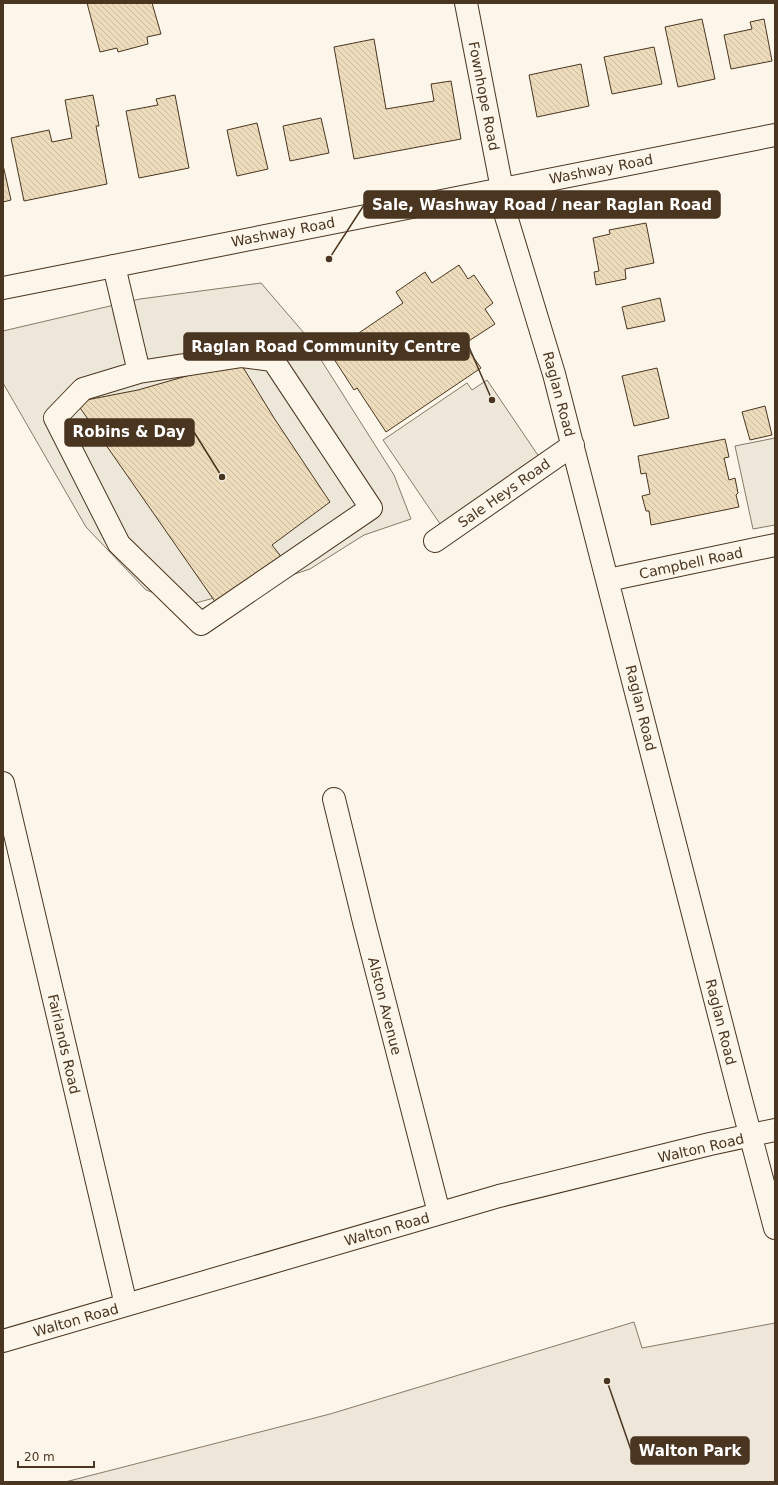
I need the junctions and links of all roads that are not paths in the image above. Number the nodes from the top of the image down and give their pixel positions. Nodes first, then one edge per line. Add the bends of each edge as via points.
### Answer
1 (466, 3) edge
2 (775, 135) edge
3 (502, 189) junction
4 (114, 266) junction
5 (3, 288) edge
6 (139, 372) junction
7 (573, 445) junction
8 (435, 541) dead end
9 (775, 545) edge
10 (608, 580) junction
11 (3, 783) edge
12 (334, 799) dead end
13 (775, 1130) edge
14 (750, 1136) junction
15 (439, 1213) junction
16 (775, 1228) edge
17 (126, 1305) junction
18 (3, 1341) edge

1 - 3 main road, Fownhope Road
2 - 3 main road, Washway Road
3 - 4 main road, Washway Road
3 - 7 main road, Raglan Road via 506,216 549,355
4 - 5 main road, Washway Road
4 - 6 main road
6 - 6 main road via 83,389 55,418 119,544 201,624 371,508 273,360 242,356
7 - 8 main road, Sale Heys Road
7 - 10 main road, Raglan Road
9 - 10 main road, Campbell Road
10 - 14 main road, Raglan Road
11 - 17 main road, Fairlands Road
12 - 15 main road, Alston Avenue
13 - 14 main road, Walton Road
14 - 15 main road, Walton Road via 499,1196
14 - 16 main road, Raglan Road
15 - 17 main road, Walton Road
17 - 18 main road, Walton Road

